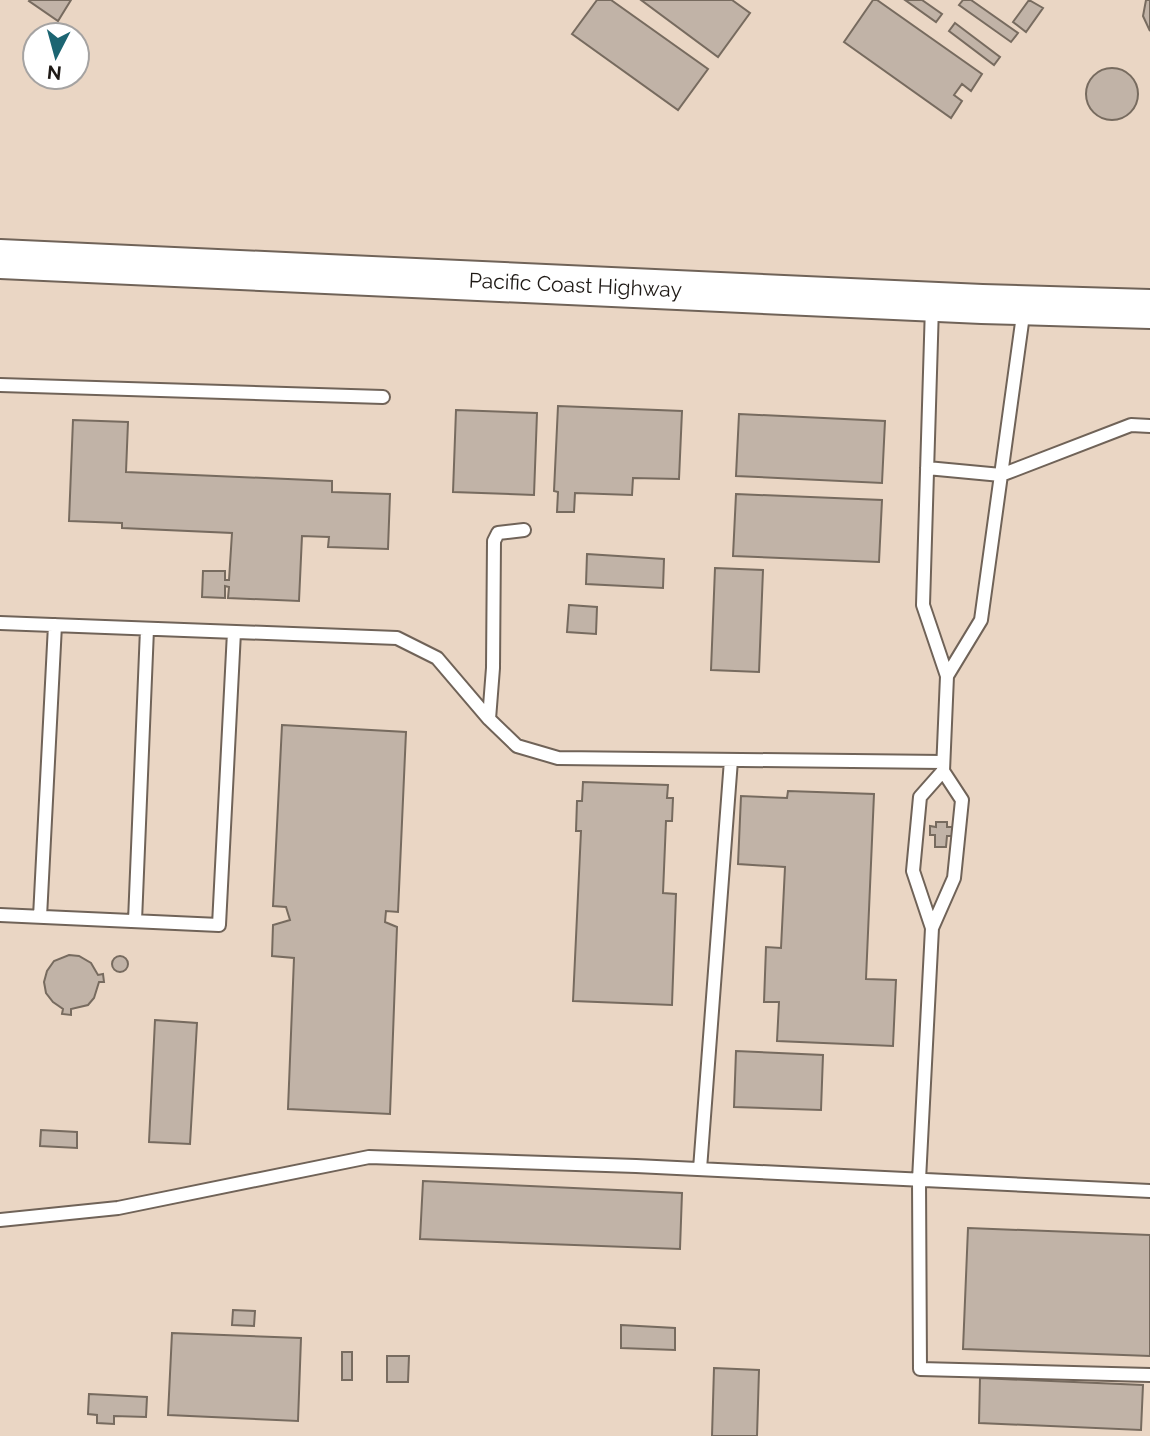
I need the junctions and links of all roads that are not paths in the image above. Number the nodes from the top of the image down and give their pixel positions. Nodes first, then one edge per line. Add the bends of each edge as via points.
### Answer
1 (0, 259) edge
2 (932, 302) junction
3 (1024, 306) junction
4 (1150, 309) edge
5 (0, 385) edge
6 (383, 397) dead end
7 (1150, 426) edge
8 (928, 468) junction
9 (1001, 475) junction
10 (524, 530) dead end
11 (0, 622) edge
12 (55, 625) junction
13 (148, 629) junction
14 (234, 632) junction
15 (947, 676) junction
16 (489, 719) junction
17 (732, 760) junction
18 (943, 767) junction
19 (0, 915) edge
20 (40, 917) junction
21 (135, 921) junction
22 (932, 928) junction
23 (700, 1169) junction
24 (919, 1180) junction
25 (1150, 1191) edge
26 (0, 1220) edge
27 (1150, 1375) edge

1 - 2 highway, Pacific Coast Highway
2 - 3 highway, Pacific Coast Highway
2 - 8 lane
3 - 4 highway, Pacific Coast Highway
3 - 9 lane
5 - 6 lane
7 - 9 lane via 1131,425
8 - 9 lane
8 - 15 lane via 923,605
9 - 15 lane via 981,620
10 - 16 lane via 498,533 494,541
11 - 12 lane
12 - 13 lane
12 - 20 lane
13 - 14 lane
13 - 21 lane
14 - 16 lane via 397,638 437,658
14 - 21 lane via 219,925
15 - 18 lane
16 - 17 lane via 517,746 558,758
17 - 18 lane
17 - 23 lane
18 - 22 lane via 962,800 954,878
18 - 22 lane via 920,797 913,871
19 - 20 lane
20 - 21 lane
22 - 24 lane
23 - 24 lane
23 - 26 lane via 369,1157 118,1208
24 - 25 lane
24 - 27 lane via 920,1369

